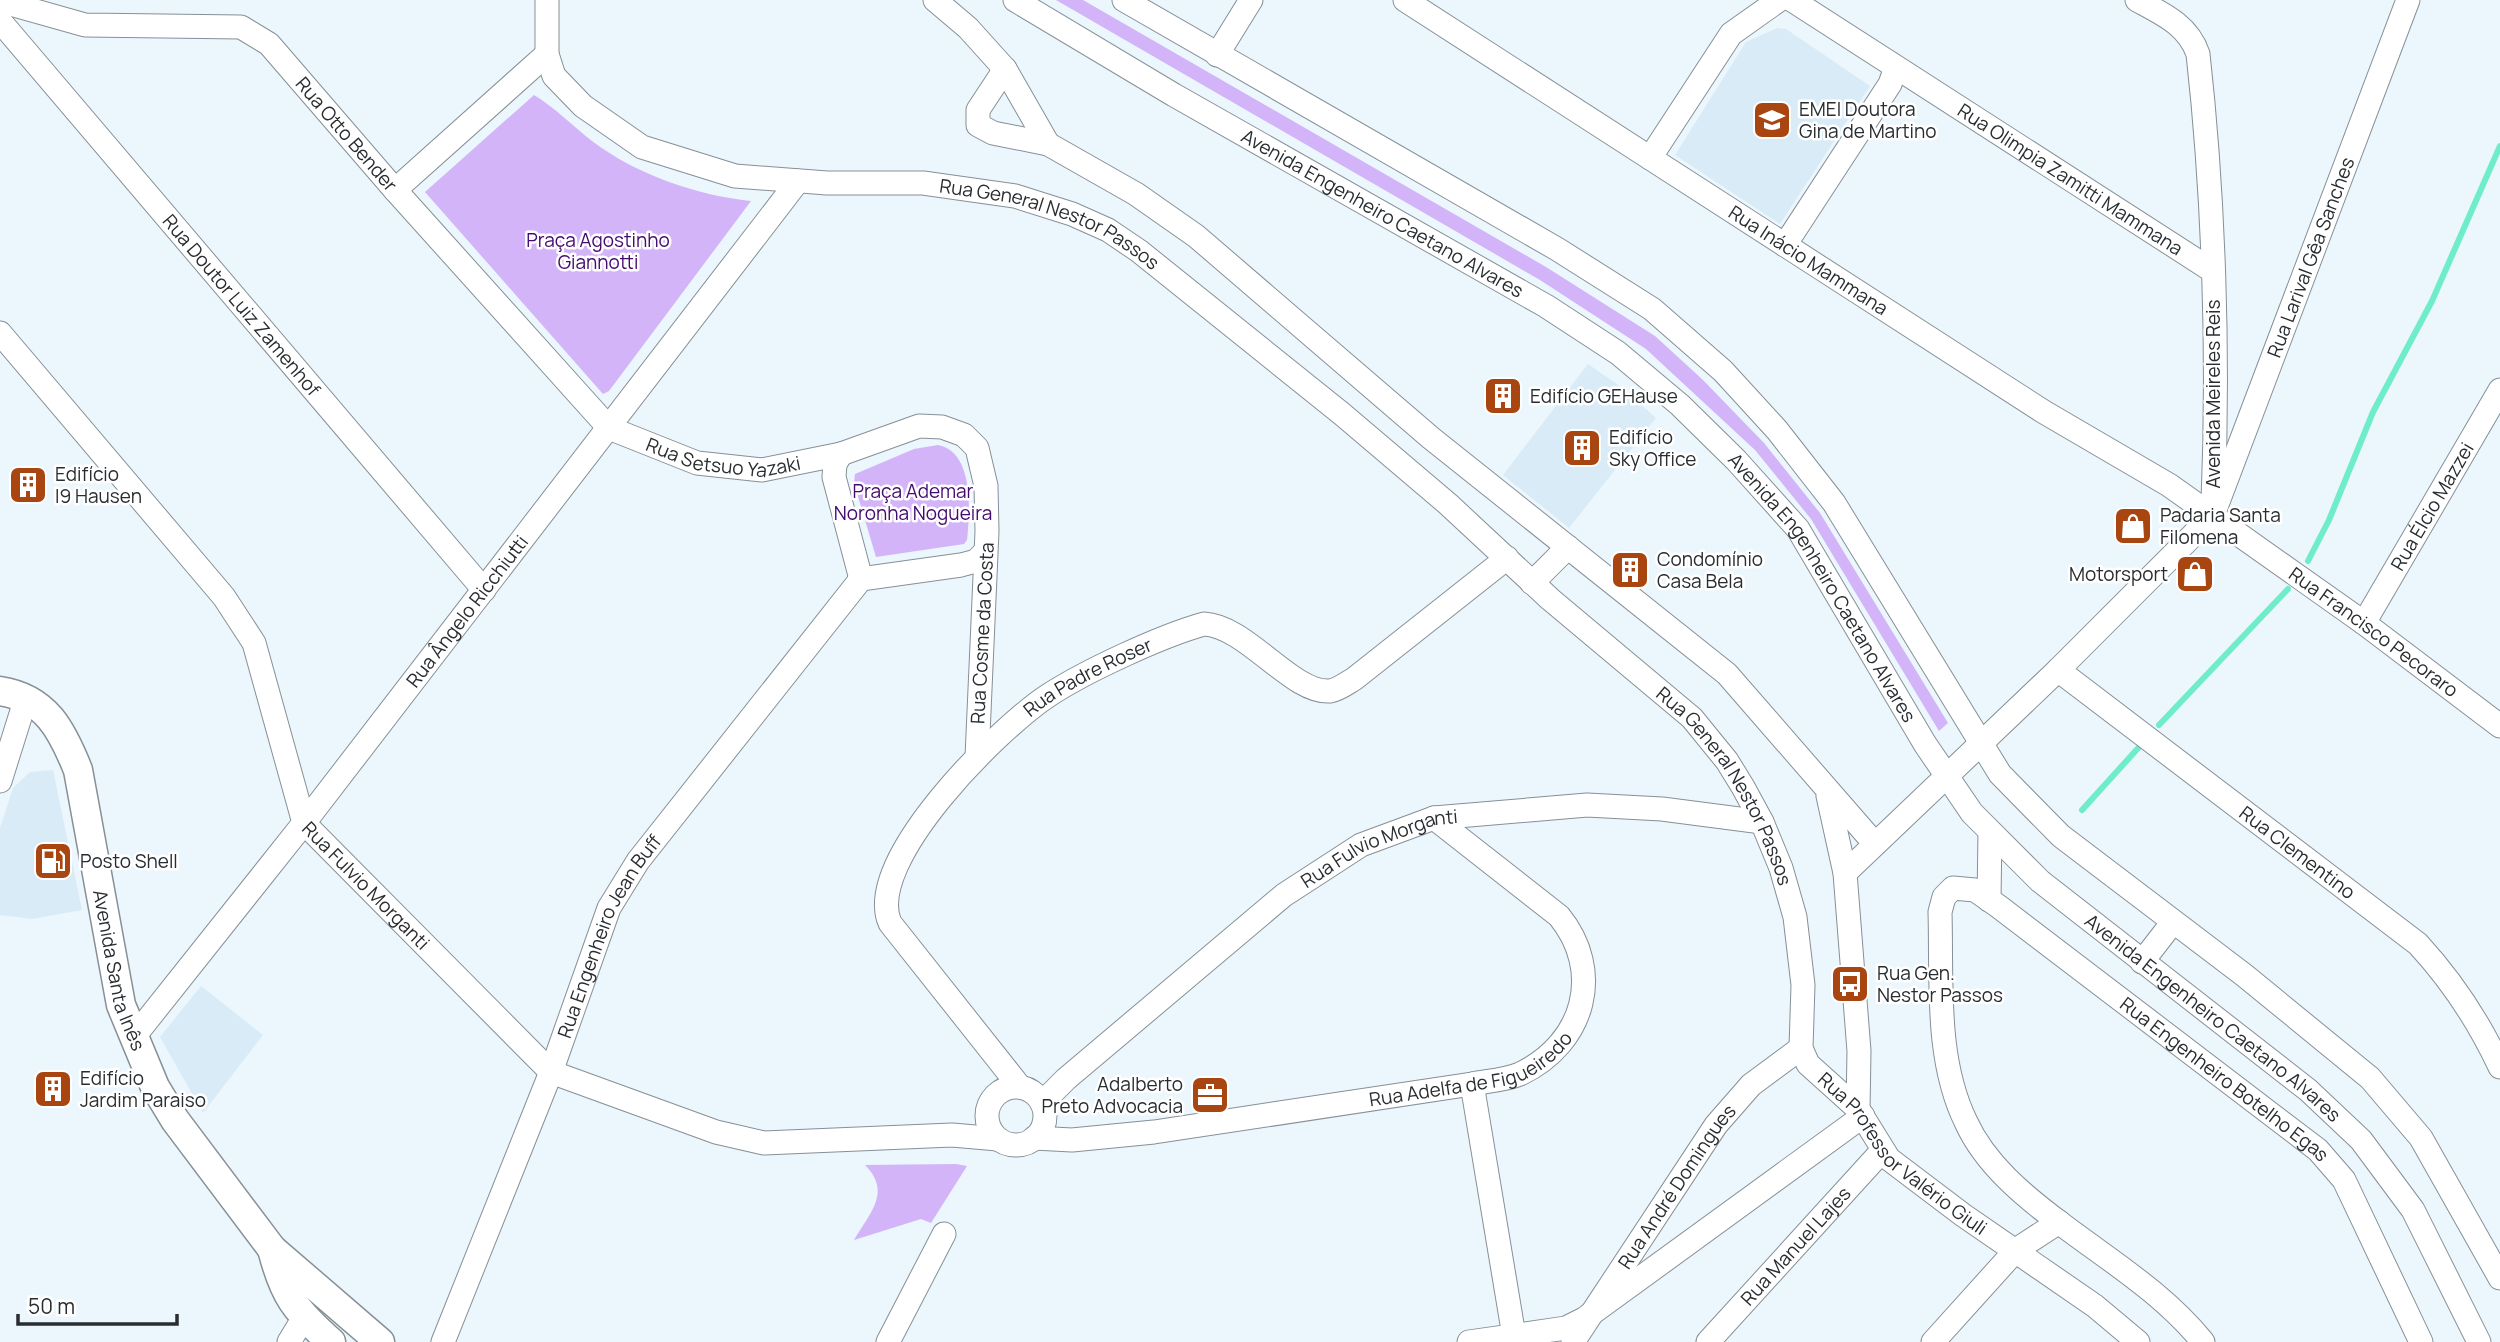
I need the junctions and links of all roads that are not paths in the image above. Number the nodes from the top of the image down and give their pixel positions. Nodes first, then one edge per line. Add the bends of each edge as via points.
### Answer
1 (547, 0) edge
2 (935, 0) edge
3 (1015, 0) edge
4 (1124, 0) edge
5 (1251, 0) edge
6 (1405, 0) edge
7 (1779, 0) edge
8 (1792, 0) edge
9 (2137, 0) edge
10 (2408, 0) edge
11 (0, 1) edge
12 (0, 21) edge
13 (547, 54) junction
14 (1217, 55) junction
15 (1891, 64) junction
16 (1005, 69) junction
17 (1048, 144) junction
18 (1650, 158) junction
19 (798, 181) junction
20 (395, 190) junction
21 (1785, 246) junction
22 (2213, 271) junction
23 (0, 333) edge
24 (2500, 390) edge
25 (609, 428) junction
26 (841, 454) junction
27 (2213, 515) junction
28 (1568, 547) junction
29 (985, 552) junction
30 (1507, 558) junction
31 (861, 579) junction
32 (1532, 583) junction
33 (484, 590) junction
34 (2364, 623) junction
35 (2058, 670) junction
36 (13, 694) edge
37 (2500, 726) edge
38 (1981, 744) junction
39 (977, 757) junction
40 (1946, 776) junction
41 (0, 781) edge
42 (1826, 789) junction
43 (1434, 818) junction
44 (1762, 822) junction
45 (304, 823) junction
46 (1990, 832) junction
47 (1875, 844) junction
48 (1845, 873) junction
49 (1989, 900) junction
50 (2173, 922) junction
51 (2142, 962) junction
52 (133, 1038) junction
53 (1801, 1048) junction
54 (2500, 1067) edge
55 (551, 1072) junction
56 (1472, 1084) junction
57 (1027, 1097) junction
58 (1861, 1113) junction
59 (986, 1114) junction
60 (952, 1135) junction
61 (1086, 1138) junction
62 (998, 1139) junction
63 (1034, 1139) junction
64 (1882, 1151) junction
65 (2059, 1222) junction
66 (943, 1234) dead end
67 (2016, 1250) junction
68 (2500, 1278) edge
69 (293, 1279) junction
70 (1589, 1316) junction
71 (296, 1330) edge
72 (1514, 1336) junction
73 (377, 1340) edge
74 (331, 1342) edge
75 (443, 1342) edge
76 (888, 1342) edge
77 (1469, 1342) edge
78 (1573, 1342) edge
79 (1708, 1342) edge
80 (1933, 1342) edge
81 (2138, 1342) edge
82 (2203, 1342) edge
83 (2421, 1342) edge
84 (2479, 1342) edge

1 - 13 street, Rua General Nestor Passos
2 - 16 street
3 - 40 street, Avenida Engenheiro Caetano Alvares via 1546,306 1626,359 1699,424 1798,529
4 - 14 street
5 - 14 street
6 - 18 street, Rua Inácio Mammana
7 - 18 street via 1731,34
8 - 15 street, Rua Olimpia Zamitti Mammana
9 - 22 street, Avenida Meireles Reis via 2183,28 2198,54
10 - 27 street, Rua Larival Gêa Sanches
11 - 20 street, Rua Otto Bender via 85,25 241,27 269,44
12 - 33 street, Rua Doutor Luiz Zamenhof
13 - 19 street, Rua General Nestor Passos via 554,76 583,106 642,147 736,176
13 - 20 street
14 - 38 street via 1557,249 1652,309 1702,351 1811,470
15 - 21 street via 1895,70 1890,84
15 - 22 street, Rua Olimpia Zamitti Mammana
16 - 17 street
16 - 17 street via 978,110 978,125 1001,135
17 - 28 street via 1136,194 1196,236 1431,438
18 - 21 street, Rua Inácio Mammana
19 - 25 street, Rua Ângelo Ricchiutti
19 - 30 street, Rua General Nestor Passos via 923,183 1015,196 1108,230 1342,414
20 - 25 street, Rua Otto Bender
21 - 27 street, Rua Inácio Mammana
22 - 27 street, Avenida Meireles Reis
23 - 45 street, Rua Fulvio Morganti via 224,597 254,643
24 - 34 street, Rua Élcio Mazzei
25 - 26 street, Rua Setsuo Yazaki via 697,463 762,470
25 - 33 street, Rua Ângelo Ricchiutti
26 - 29 street, Rua Cosme da Costa via 919,426 942,427 964,435 977,448 984,475
26 - 31 street via 834,477
27 - 34 street, Rua Francisco Pecoraro
27 - 35 street, Avenida Meireles Reis
28 - 32 street
28 - 42 street via 1727,674
29 - 31 street via 976,561 961,565
29 - 39 street, Rua Cosme da Costa
30 - 32 street, Rua General Nestor Passos
30 - 39 street, Rua Padre Roser via 1334,690 1307,685 1233,634 1203,624 1051,694
31 - 55 street, Rua Engenheiro Jean Buff via 638,861 610,908
32 - 44 street, Rua General Nestor Passos via 1692,718 1727,761
33 - 45 street, Rua Ângelo Ricchiutti
34 - 37 street, Rua Francisco Pecoraro
35 - 38 street, Avenida Meireles Reis
35 - 54 street, Rua Clementino via 2418,944 2451,982
36 - 41 street
36 - 52 main road, Avenida Santa Inês via 45,709 64,735 78,770 121,1005
38 - 40 street, Avenida Meireles Reis
38 - 50 street via 2000,774 2061,836
39 - 57 street, Rua Padre Roser via 907,843 892,869 884,903 890,923
40 - 46 street, Avenida Engenheiro Caetano Alvares
40 - 47 street, Avenida Meireles Reis
42 - 47 street
42 - 48 street
43 - 44 street, Rua Fulvio Morganti via 1587,805
43 - 56 street, Rua Adelfa de Figueiredo via 1559,916 1570,930 1584,968 1581,1005 1562,1044 1517,1076
43 - 57 street, Rua Fulvio Morganti via 1361,845 1284,895 1066,1079
44 - 53 street, Rua General Nestor Passos via 1795,917 1803,985
45 - 52 street, Rua Ângelo Ricchiutti
45 - 55 street, Rua Fulvio Morganti
46 - 49 street
46 - 51 street, Avenida Engenheiro Caetano Alvares via 2040,881
47 - 48 street, Avenida Meireles Reis
48 - 58 street
49 - 65 street, Rua Engenheiro Botelho Egas via 1975,890 1953,888 1944,897 1940,912 1947,1066 1966,1123 2001,1174
49 - 83 street, Rua Engenheiro Botelho Egas via 2318,1150 2344,1180
50 - 51 street
50 - 68 street via 2370,1078 2421,1138
51 - 84 street, Avenida Engenheiro Caetano Alvares via 2308,1090 2361,1140 2413,1210
52 - 69 main road, Avenida Santa Inês via 175,1120
53 - 58 street, Rua Professor Valério Giuli via 1816,1073
53 - 70 street, Rua André Domingues via 1751,1085 1716,1125
55 - 60 street, Rua Fulvio Morganti via 716,1132 764,1143
55 - 75 street, Rua Engenheiro Jean Buff
56 - 61 street, Rua Adelfa de Figueiredo
56 - 72 street
57 - 59 street via 988,1105
57 - 61 street via 1063,1129
57 - 63 street via 1041,1131
58 - 64 street, Rua Professor Valério Giuli
58 - 70 street
59 - 60 street, Rua Fulvio Morganti via 974,1126
59 - 62 street via 991,1133
60 - 62 street, Rua Fulvio Morganti
61 - 63 street, Rua Adelfa de Figueiredo
62 - 63 street via 1016,1145
64 - 67 street, Rua Professor Valério Giuli
64 - 79 street, Rua Manuel Lajes
65 - 67 street
65 - 82 street via 2166,1301
66 - 76 street
67 - 80 street
67 - 81 street, Rua Professor Valério Giuli
69 - 71 main road, Avenida Santa Inês
69 - 73 main road, Avenida Santa Inês
70 - 72 street via 1566,1328
70 - 78 street, Rua André Domingues
71 - 74 main road, Avenida Santa Inês
72 - 77 street

